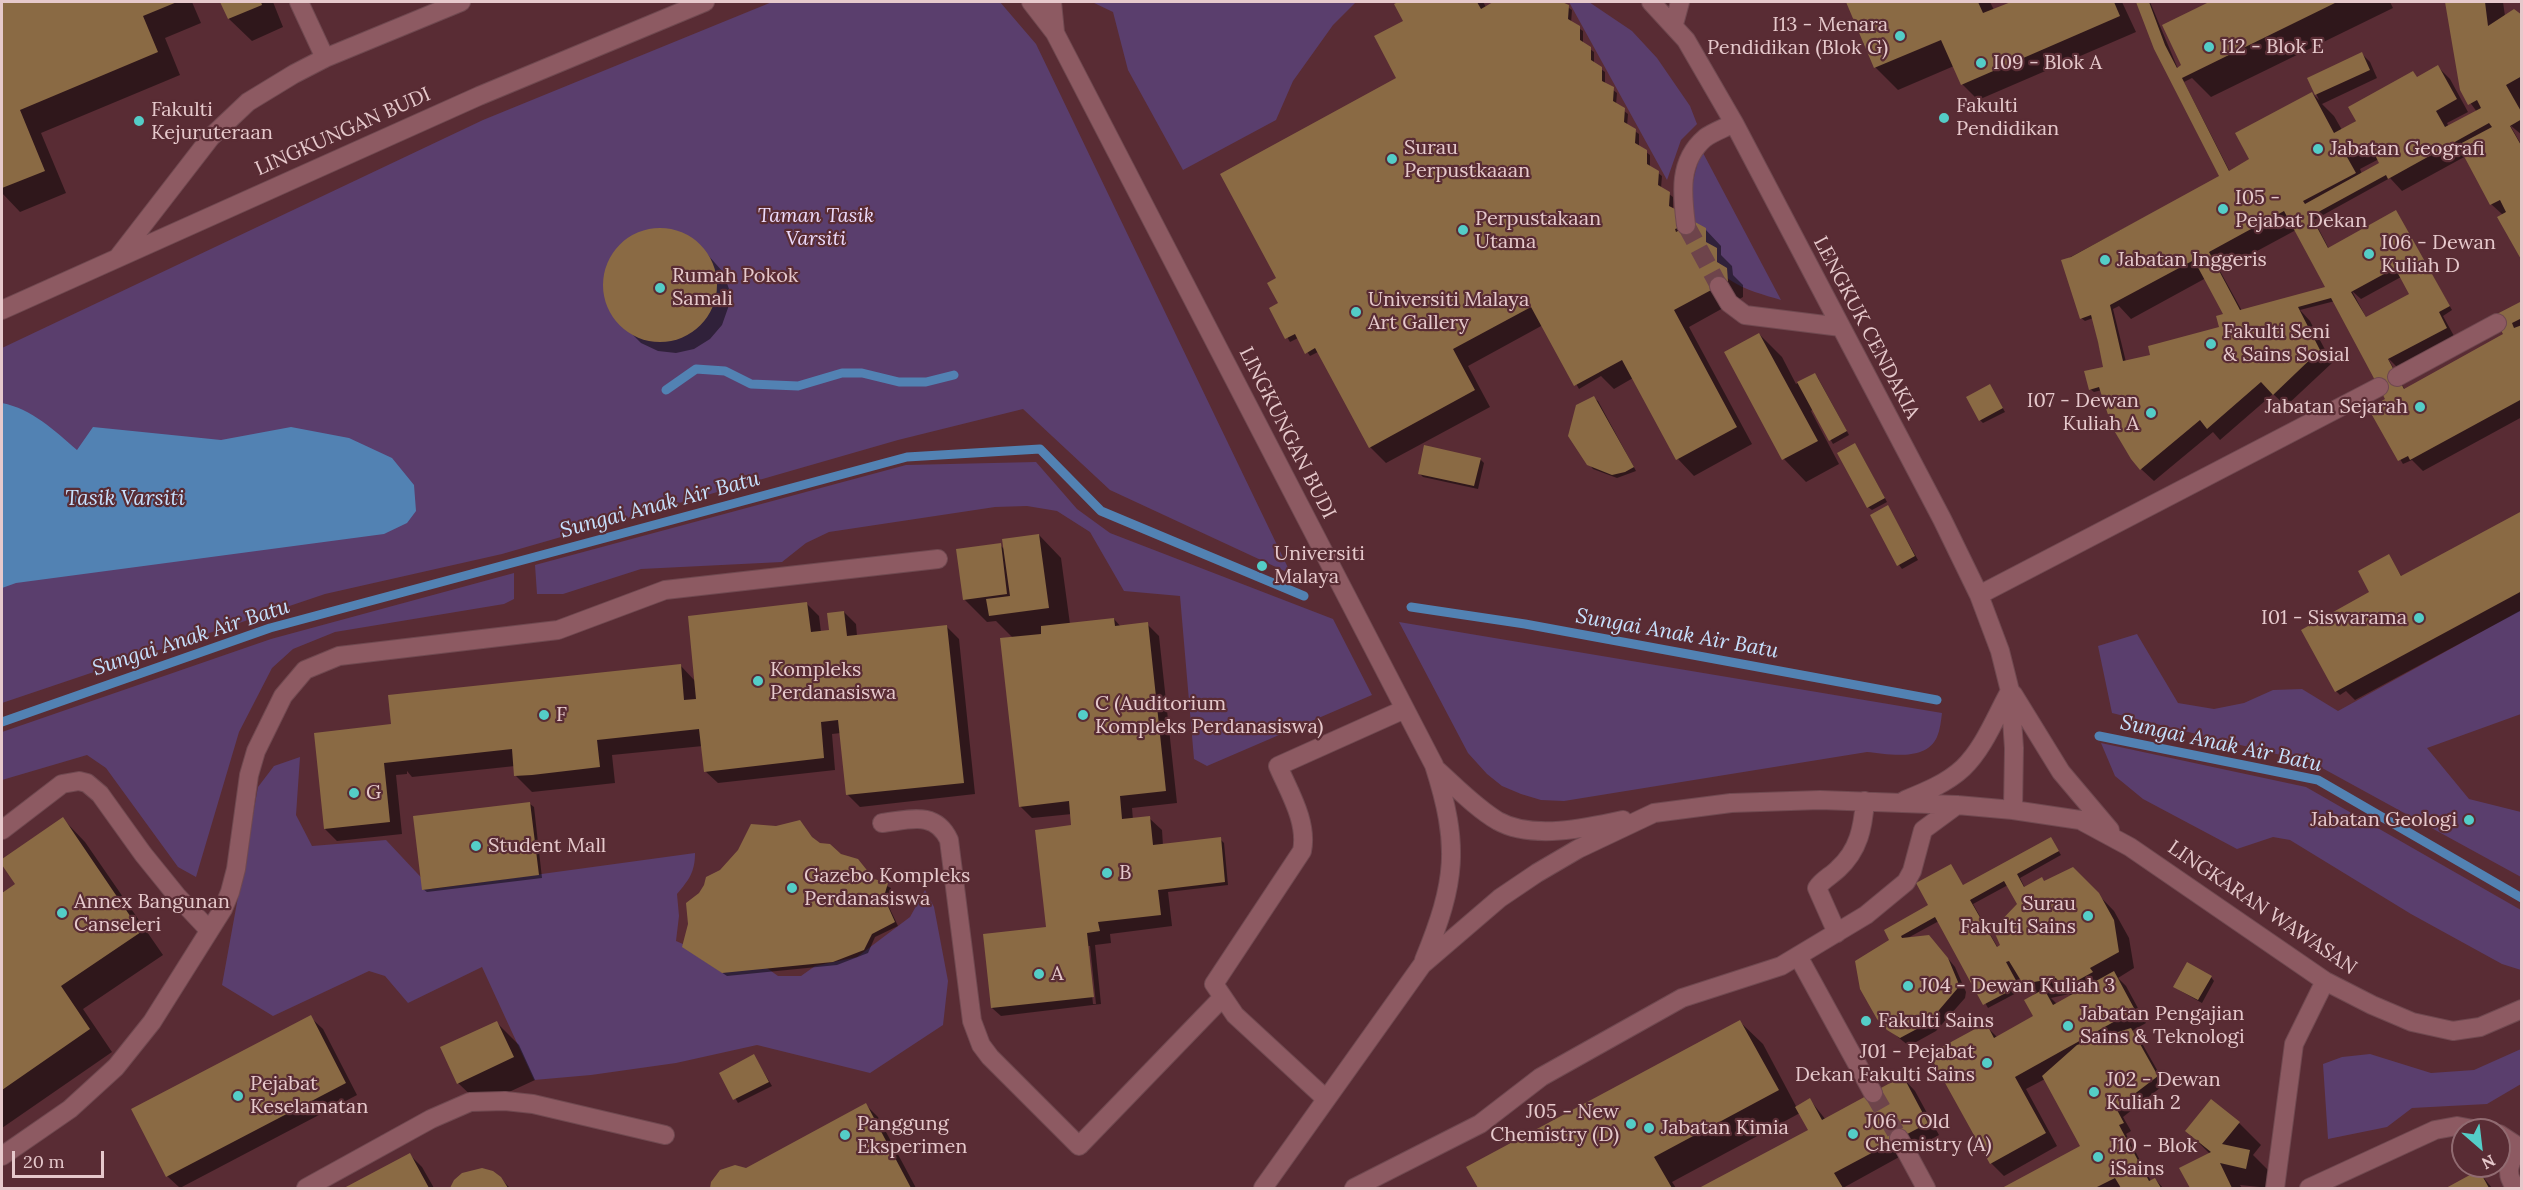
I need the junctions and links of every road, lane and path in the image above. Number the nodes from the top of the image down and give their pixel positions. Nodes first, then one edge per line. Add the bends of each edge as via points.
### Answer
1 (299, 2) edge
2 (461, 2) edge
3 (705, 2) edge
4 (1031, 2) edge
5 (1042, 2) edge
6 (1052, 2) edge
7 (1652, 2) edge
8 (1680, 2) edge
9 (1674, 24) junction
10 (1055, 33) junction
11 (325, 58) junction
12 (1734, 123) junction
13 (1686, 225) tunnel mouth
14 (118, 257) junction
15 (1719, 286) tunnel mouth
16 (2, 310) edge
17 (2497, 323) dead end
18 (1841, 327) junction
19 (2397, 377) dead end
20 (2379, 387) dead end
21 (938, 559) dead end
22 (1979, 596) junction
23 (2010, 691) junction
24 (1405, 709) junction
25 (1435, 768) junction
26 (1865, 801) junction
27 (1899, 802) junction
28 (1957, 806) junction
29 (2013, 810) junction
30 (1654, 813) junction
31 (882, 823) dead end
32 (2, 830) edge
33 (2117, 838) junction
34 (209, 930) junction
35 (1837, 933) junction
36 (1798, 956) junction
37 (1422, 965) junction
38 (2325, 981) junction
39 (1222, 998) junction
40 (2522, 1008) edge
41 (1873, 1093) tunnel mouth
42 (1326, 1099) junction
43 (2451, 1127) edge
44 (665, 1135) dead end
45 (1899, 1138) tunnel mouth
46 (2522, 1149) edge
47 (2, 1156) edge
48 (306, 1188) edge
49 (1263, 1188) edge
50 (1354, 1188) edge
51 (1926, 1188) edge
52 (2275, 1188) edge
53 (2309, 1188) edge
54 (2517, 1188) edge

1 - 11 street
2 - 11 street
3 - 14 street, LINGKUNGAN BUDI via 479,96
4 - 10 street, LINGKUNGAN BUDI
5 - 10 street, LINGKUNGAN BUDI
6 - 10 street
7 - 9 street, LENGKUK CENDAKIA
8 - 9 street
9 - 12 street, LENGKUK CENDAKIA
10 - 24 street, LINGKUNGAN BUDI
11 - 14 street via 248,102 210,138
12 - 13 street via 1694,149 1684,170
12 - 18 street, LENGKUK CENDAKIA
14 - 16 street, LINGKUNGAN BUDI
15 - 18 street via 1729,303 1745,315
17 - 19 street
18 - 22 street, LENGKUK CENDAKIA
20 - 22 street
21 - 34 street via 665,590 558,630 321,661 292,683 256,751 233,881 223,909
22 - 23 street, LENGKUK CENDAKIA
23 - 27 street via 1963,768 1933,789
23 - 29 street, LENGKUK CENDAKIA
23 - 33 street, LENGKUK CENDAKIA via 2061,772
24 - 25 street, LINGKUNGAN BUDI
24 - 39 street via 1278,766 1305,839 1302,851 1214,984
25 - 30 street via 1500,822 1530,830 1577,830
25 - 37 street, LINGKUNGAN BUDI via 1448,814 1451,865 1443,915
26 - 27 street, LINGKUNGAN BUDI
26 - 30 street, LINGKUNGAN BUDI via 1731,803
26 - 35 street via 1863,826 1855,849 1816,888
27 - 28 street
28 - 29 street
28 - 35 street via 1923,830 1906,882
29 - 33 street, LINGKARAN WAWASAN via 2080,820
30 - 37 street, LINGKUNGAN BUDI via 1578,849 1529,878
31 - 39 street via 926,819 940,824 945,831 976,1034 990,1057 1079,1146
32 - 34 street via 62,784 87,783
33 - 38 street, LINGKARAN WAWASAN
34 - 47 street via 152,1022 116,1067 70,1109
35 - 36 street
36 - 41 street
36 - 50 street via 1781,966 1682,998 1541,1077 1480,1124
37 - 42 street, LINGKUNGAN BUDI
38 - 40 street, LINGKARAN WAWASAN via 2412,1022 2453,1031 2480,1027
38 - 52 street via 2294,1044
39 - 42 street via 1235,1015
42 - 49 street, LINGKUNGAN BUDI
43 - 53 street via 2435,1130
44 - 48 street via 533,1104 470,1102 431,1119
45 - 51 street
46 - 54 street via 2509,1168 2509,1177

